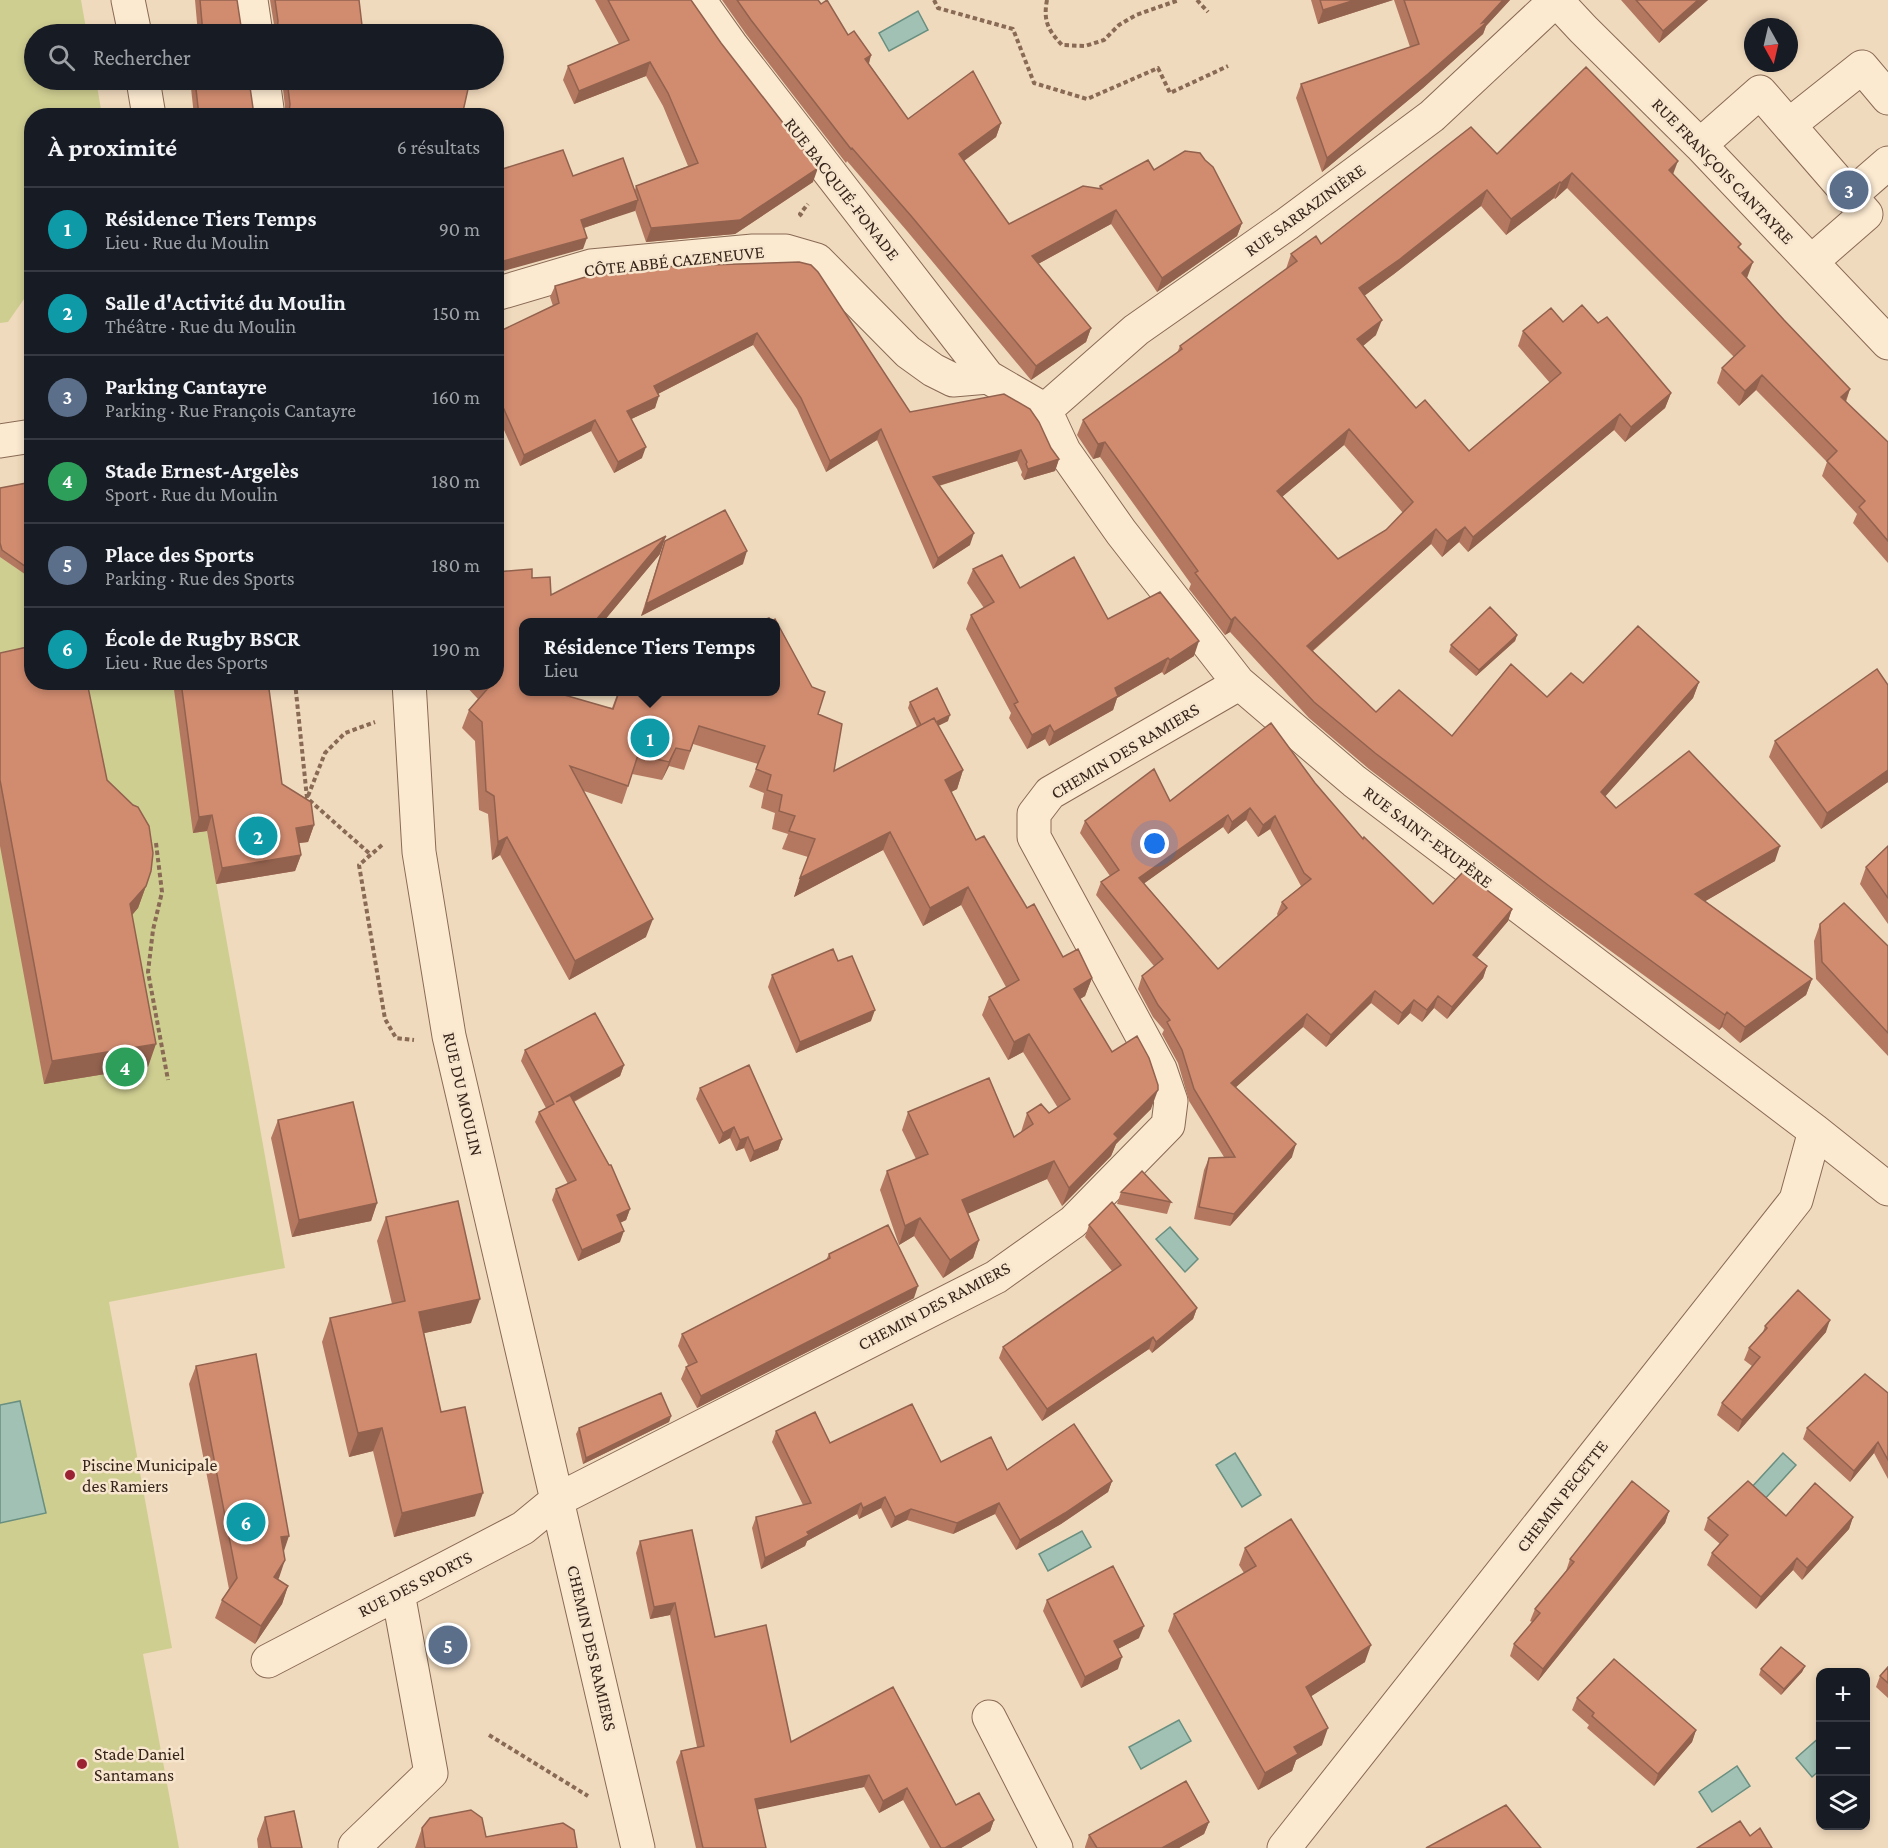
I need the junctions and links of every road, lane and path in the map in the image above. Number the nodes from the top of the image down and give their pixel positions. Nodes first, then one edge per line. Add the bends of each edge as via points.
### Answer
1 (128, 0) edge
2 (251, 0) edge
3 (699, 0) edge
4 (934, 0) edge
5 (1047, 0) edge
6 (1179, 0) edge
7 (1197, 0) edge
8 (1556, 0) edge
9 (1208, 12) dead end
10 (133, 24) edge
11 (255, 24) edge
12 (1228, 66) dead end
13 (145, 90) edge
14 (264, 90) edge
15 (1888, 98) edge
16 (148, 108) edge
17 (267, 108) edge
18 (1789, 125) junction
19 (1700, 145) junction
20 (1888, 163) edge
21 (1850, 196) junction
22 (1811, 262) junction
23 (504, 292) edge
24 (1888, 343) edge
25 (988, 377) junction
26 (1045, 410) junction
27 (24, 437) edge
28 (0, 441) edge
29 (1238, 682) junction
30 (297, 690) edge
31 (409, 690) edge
32 (379, 721) dead end
33 (308, 798) junction
34 (388, 841) dead end
35 (156, 843) dead end
36 (371, 854) junction
37 (449, 1036) junction
38 (168, 1080) dead end
39 (1815, 1131) junction
40 (1888, 1189) edge
41 (557, 1500) junction
42 (398, 1593) junction
43 (268, 1661) dead end
44 (989, 1717) dead end
45 (489, 1736) dead end
46 (635, 1835) edge
47 (355, 1846) dead end
48 (1056, 1848) edge
49 (1284, 1848) edge

1 - 10 street
2 - 11 street
3 - 25 street, RUE BACQUIÉ-FONADE
4 - 12 path via 938,8 1013,29 1034,83 1087,99 1158,68 1170,93
5 - 6 path via 1044,14 1050,32 1062,45 1085,46 1104,40 1136,15
7 - 9 path
8 - 19 street, RUE FRANÇOIS CANTAYRE
8 - 26 street, RUE SARRAZINIÈRE via 1431,116 1136,330
13 - 16 street
14 - 17 street
15 - 18 street via 1862,66
18 - 19 street via 1760,92
18 - 21 street
19 - 22 street, RUE FRANÇOIS CANTAYRE
20 - 21 street
21 - 22 street via 1866,214
22 - 24 street, RUE FRANÇOIS CANTAYRE
23 - 25 street, CÔTE ABBÉ CAZENEUVE via 591,266 786,251 817,260 908,352 933,370 953,380
25 - 26 street
26 - 29 street, RUE SAINT-EXUPÈRE via 1064,451 1121,532
27 - 28 street
29 - 39 street, RUE SAINT-EXUPÈRE via 1354,781
29 - 41 street, CHEMIN DES RAMIERS via 1050,792 1034,814 1034,837 1160,1069 1171,1101 1168,1125 1073,1222 996,1276
30 - 33 path
31 - 37 street, RUE DU MOULIN via 419,852
32 - 33 path via 338,739 326,753
33 - 36 path
34 - 36 path
35 - 38 path via 162,892 148,972
36 - 37 path via 359,865 385,1019 396,1038 430,1041
37 - 41 street, RUE DU MOULIN
39 - 40 street, RUE SAINT-EXUPÈRE
39 - 49 street, CHEMIN PECETTE via 1796,1200
41 - 42 street, RUE DES SPORTS via 523,1528
41 - 46 street, CHEMIN DES RAMIERS
42 - 43 street, RUE DES SPORTS
42 - 47 street via 430,1773
44 - 48 street
45 - 46 path

